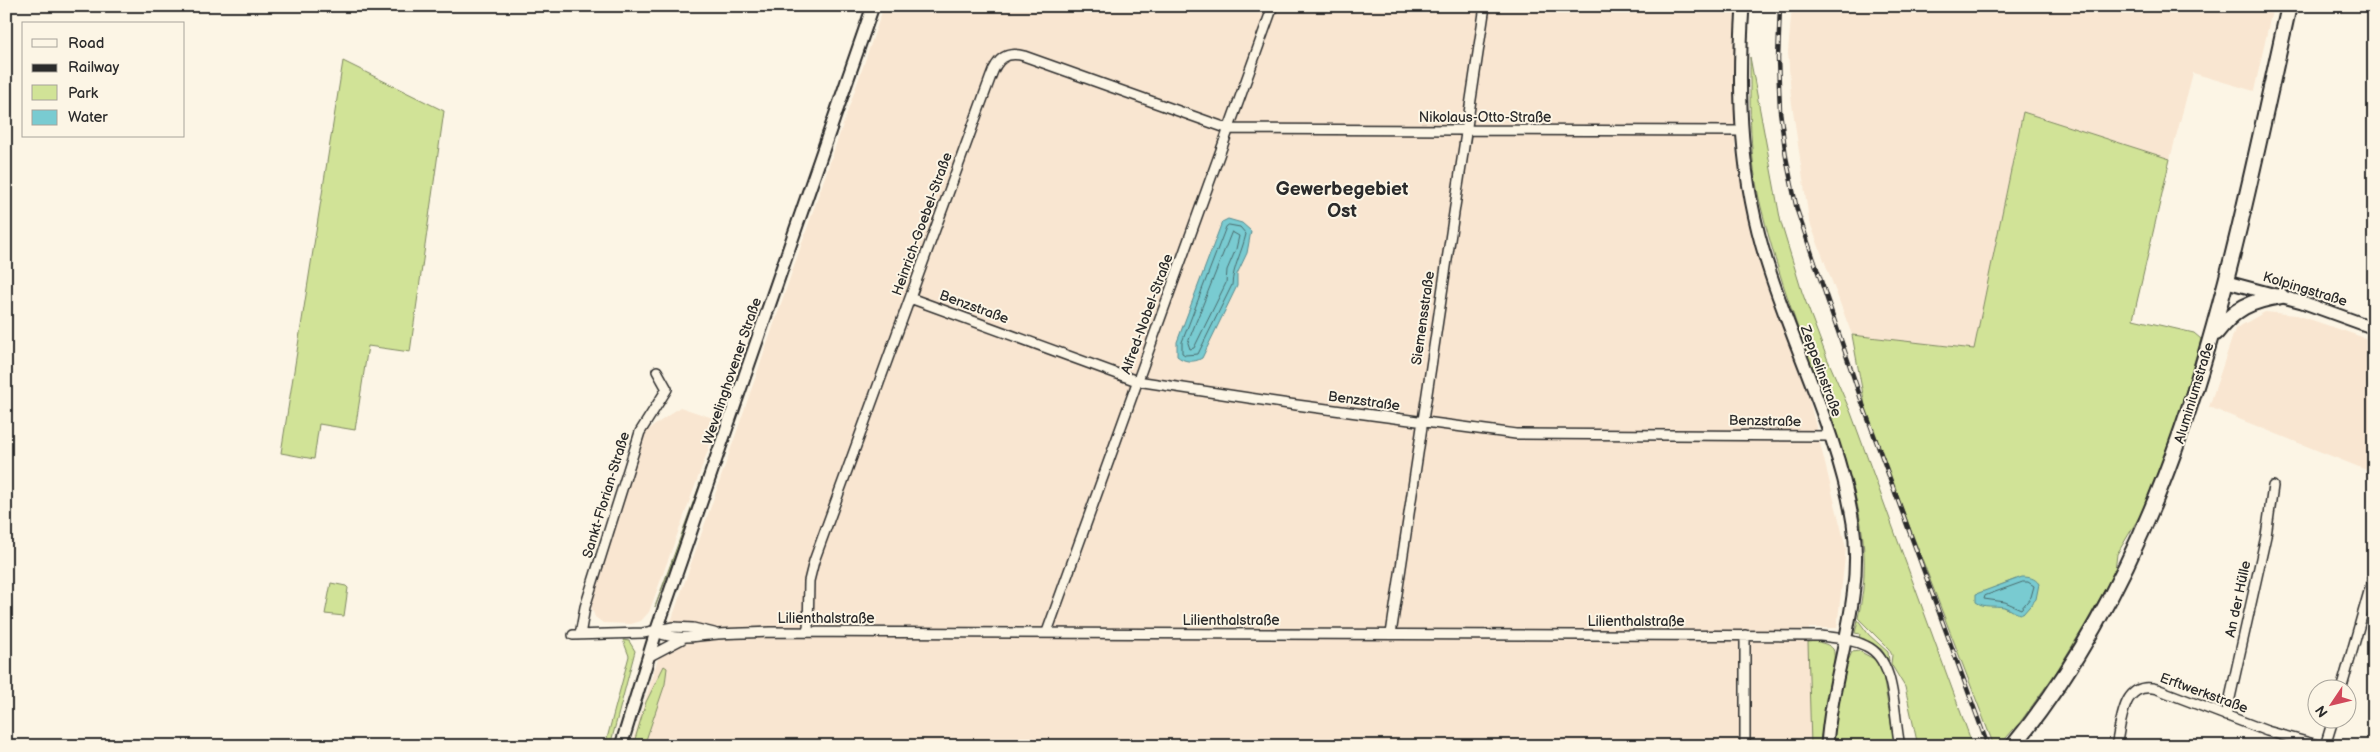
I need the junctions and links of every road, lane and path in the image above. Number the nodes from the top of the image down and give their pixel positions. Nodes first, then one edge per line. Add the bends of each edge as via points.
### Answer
1 (873, 6) edge
2 (1273, 6) edge
3 (1485, 6) edge
4 (1743, 6) edge
5 (2289, 6) edge
6 (1229, 129) junction
7 (1465, 131) junction
8 (1741, 131) junction
9 (2227, 282) junction
10 (2281, 296) junction
11 (910, 298) junction
12 (2374, 328) edge
13 (2211, 340) junction
14 (657, 371) dead end
15 (1137, 381) junction
16 (1422, 423) junction
17 (1829, 436) junction
18 (2272, 486) dead end
19 (2374, 574) edge
20 (656, 632) junction
21 (808, 632) junction
22 (1047, 632) junction
23 (716, 634) junction
24 (1391, 634) junction
25 (576, 635) joint
26 (1745, 635) junction
27 (685, 638) junction
28 (1846, 640) junction
29 (648, 657) junction
30 (2344, 680) edge
31 (2226, 716) junction
32 (2330, 730) edge
33 (622, 746) edge
34 (1745, 746) edge
35 (1827, 746) edge
36 (1900, 746) edge
37 (2013, 746) edge
38 (2116, 746) edge
39 (2321, 746) edge
40 (2326, 746) edge

1 - 20 street, Wevelinghovener Straße
2 - 6 street, Alfred-Nobel-Straße
3 - 7 street, Siemensstraße
4 - 8 street, Zeppelinstraße
5 - 9 main road, Aluminiumstraße
6 - 7 street, Nikolaus-Otto-Straße
6 - 11 street, Heinrich-Goebel-Straße via 1024,56 1004,56 991,76
6 - 15 street, Alfred-Nobel-Straße
7 - 8 street, Nikolaus-Otto-Straße
7 - 16 street, Siemensstraße
8 - 17 street, Zeppelinstraße via 1749,191 1763,250
9 - 10 street, Kolpingstraße
9 - 13 main road, Aluminiumstraße
10 - 12 street, Kolpingstraße
10 - 13 main road via 2240,308
11 - 15 street, Benzstraße
11 - 21 street, Heinrich-Goebel-Straße via 814,561 809,581
13 - 37 main road, Aluminiumstraße via 2180,441 2126,568 2082,648
14 - 25 street, Sankt-Florian-Straße via 667,389 640,432
15 - 16 street, Benzstraße
15 - 22 street, Alfred-Nobel-Straße
16 - 17 street, Benzstraße via 1543,435
16 - 24 street, Siemensstraße
17 - 28 street, Zeppelinstraße via 1848,500 1855,546 1855,585
18 - 31 street, An der Hülle via 2266,536
19 - 30 street
20 - 23 street, Lilienthalstraße via 683,627
20 - 25 street, Lilienthalstraße
20 - 27 street, Lilienthalstraße
20 - 29 street, Wevelinghovener Straße
21 - 22 street, Lilienthalstraße
21 - 23 street, Lilienthalstraße
22 - 24 street, Lilienthalstraße
23 - 27 street, Lilienthalstraße
24 - 26 street, Lilienthalstraße
26 - 28 street, Lilienthalstraße via 1820,636
26 - 34 street
27 - 29 street, Lilienthalstraße
28 - 35 street, Zeppelinstraße
28 - 36 street, Lilienthalstraße via 1872,649 1885,664
29 - 33 street, Wevelinghovener Straße
31 - 38 street, Erftwerkstraße via 2157,689 2140,688 2127,700
31 - 39 street, Erftwerkstraße
32 - 40 street

